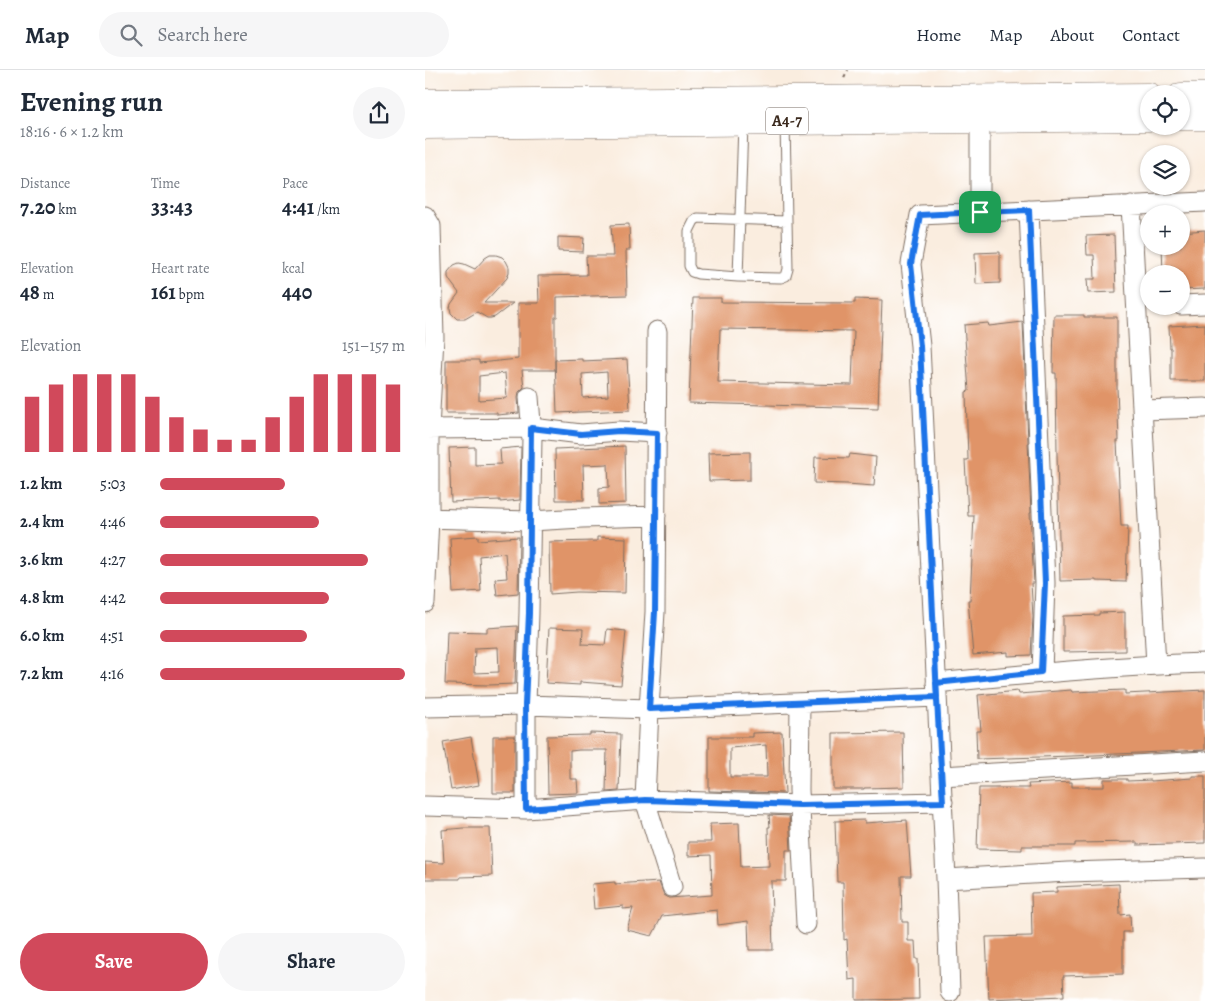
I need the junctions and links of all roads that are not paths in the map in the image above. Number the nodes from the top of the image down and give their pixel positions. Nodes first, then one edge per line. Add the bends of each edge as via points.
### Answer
1 (1140, 97) edge
2 (1190, 97) edge
3 (1205, 97) edge
4 (425, 104) edge
5 (1190, 116) edge
6 (1205, 116) edge
7 (1140, 117) edge
8 (980, 118) junction
9 (743, 121) junction
10 (785, 121) junction
11 (425, 125) edge
12 (1205, 202) edge
13 (1131, 205) junction
14 (1029, 210) junction
15 (980, 212) junction
16 (425, 216) edge
17 (740, 218) junction
18 (787, 221) junction
19 (738, 277) junction
20 (1140, 281) edge
21 (1205, 304) edge
22 (1190, 305) edge
23 (1143, 315) edge
24 (657, 331) dead end
25 (429, 338) edge
26 (529, 397) dead end
27 (1205, 408) edge
28 (1142, 410) junction
29 (531, 428) junction
30 (427, 429) edge
31 (657, 433) junction
32 (656, 516) junction
33 (427, 518) edge
34 (531, 521) junction
35 (425, 603) edge
36 (1205, 663) edge
37 (1156, 665) junction
38 (1041, 672) junction
39 (937, 690) junction
40 (800, 703) junction
41 (525, 705) junction
42 (425, 707) edge
43 (649, 709) junction
44 (1205, 761) edge
45 (941, 776) junction
46 (645, 800) junction
47 (943, 802) junction
48 (800, 805) junction
49 (425, 806) edge
50 (526, 809) junction
51 (1205, 868) edge
52 (946, 878) junction
53 (672, 887) dead end
54 (806, 924) dead end
55 (950, 992) dead end

1 - 4 highway, A4-7
2 - 3 highway
5 - 6 highway
7 - 8 highway, A4-7
8 - 10 highway, A4-7
8 - 15 street
9 - 10 highway, A4-7
9 - 11 highway, A4-7
9 - 17 lane
10 - 18 lane
12 - 13 street
13 - 14 street
13 - 20 street
14 - 15 street
14 - 38 street via 1045,583
15 - 39 street via 920,215 911,264 920,346
16 - 25 street via 431,226
17 - 18 lane
17 - 19 lane
17 - 19 lane via 698,218 689,231 689,266 692,272
18 - 19 lane via 786,276
21 - 22 street
23 - 28 street
24 - 31 street
25 - 30 street
26 - 29 street
27 - 28 street
28 - 37 street
29 - 30 street
29 - 31 street via 581,434
29 - 34 street
30 - 33 street
31 - 32 street
32 - 34 street
32 - 43 street
33 - 34 street
33 - 35 street
34 - 41 street
36 - 37 street
37 - 38 street
38 - 39 street
39 - 40 street
39 - 45 street
40 - 43 street
40 - 48 street
41 - 42 street
41 - 43 street
41 - 50 street
43 - 46 street
44 - 45 street
45 - 47 street
46 - 48 street
46 - 50 street
46 - 53 street
47 - 48 street
47 - 52 street
48 - 54 street
49 - 50 street
51 - 52 street
52 - 55 street

